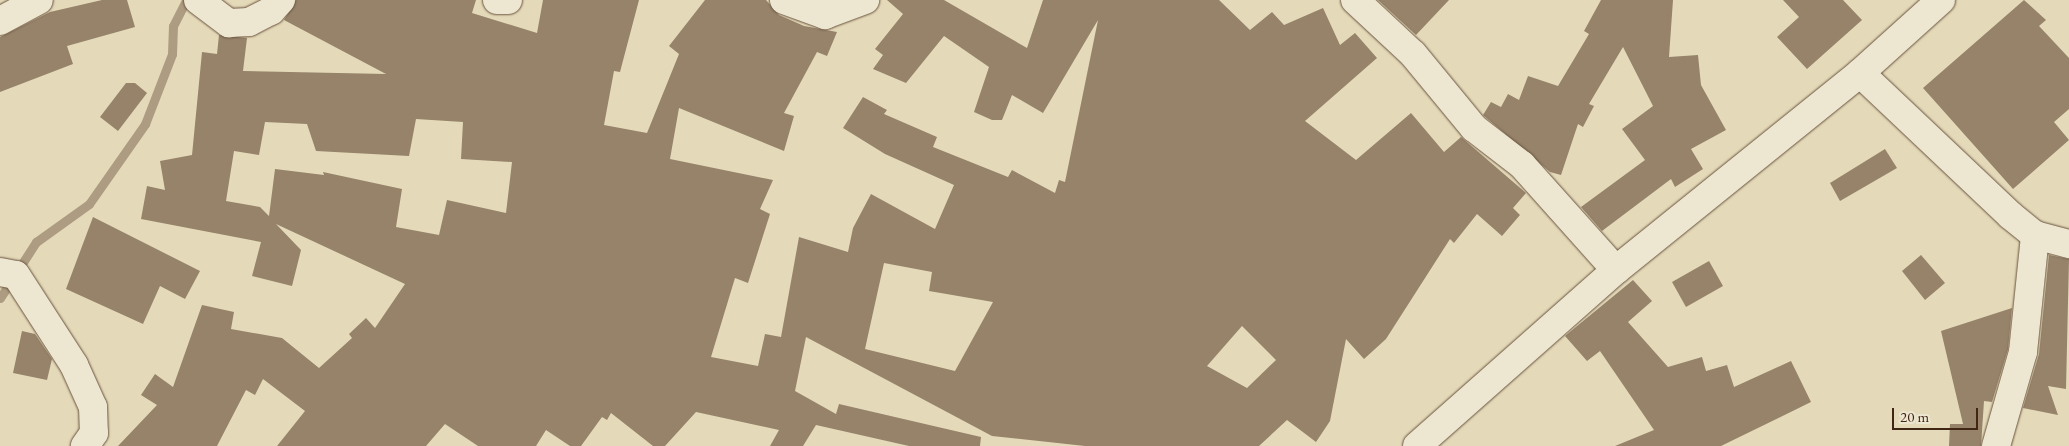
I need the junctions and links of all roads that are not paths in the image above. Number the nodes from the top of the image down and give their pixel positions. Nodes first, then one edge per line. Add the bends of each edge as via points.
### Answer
1 (39, 0) edge
2 (198, 0) edge
3 (282, 0) edge
4 (497, 0) edge
5 (508, 0) edge
6 (784, 0) edge
7 (865, 0) edge
8 (1355, 0) edge
9 (1941, 0) edge
10 (0, 21) edge
11 (1860, 73) junction
12 (2035, 235) junction
13 (2069, 244) edge
14 (1616, 270) junction
15 (0, 272) edge
16 (85, 446) edge
17 (1417, 446) edge
18 (1996, 446) edge

1 - 10 street
2 - 3 street via 229,23 249,22 271,11
4 - 5 street
6 - 7 street via 825,15
8 - 14 street via 1414,54 1474,128 1522,165
9 - 11 street
11 - 12 street
11 - 14 street
12 - 13 street
12 - 18 street via 2023,352
14 - 17 street
15 - 16 street via 16,275 74,365 93,407 94,433

